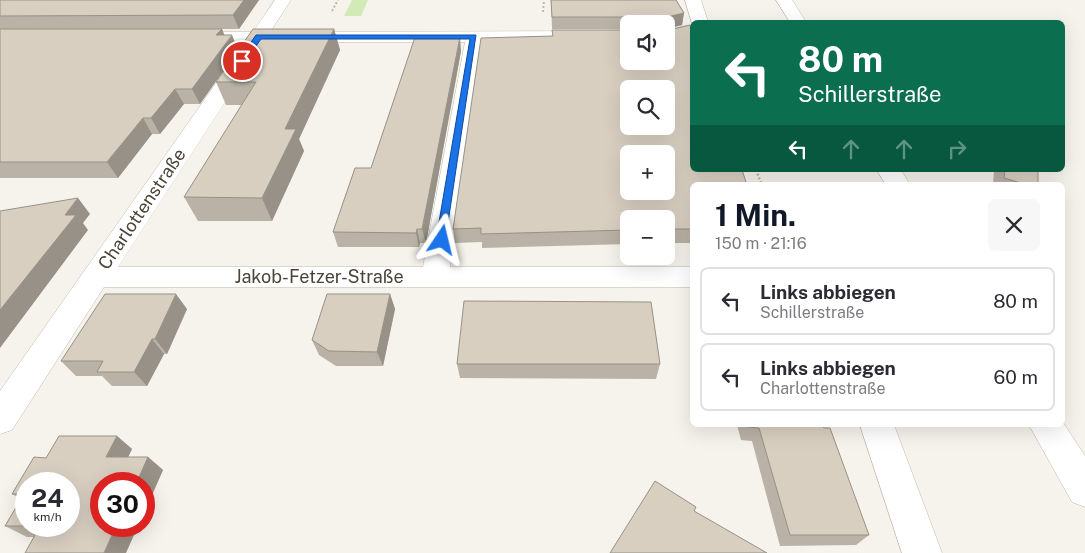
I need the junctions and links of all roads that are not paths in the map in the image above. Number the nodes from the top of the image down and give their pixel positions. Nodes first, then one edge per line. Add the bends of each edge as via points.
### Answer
1 (283, 0) edge
2 (693, 0) edge
3 (784, 0) edge
4 (694, 20) edge
5 (797, 20) edge
6 (474, 36) junction
7 (620, 36) edge
8 (181, 37) edge
9 (258, 37) junction
10 (96, 277) junction
11 (436, 277) junction
12 (690, 278) edge
13 (0, 419) edge
14 (878, 427) edge
15 (1047, 427) edge
16 (1085, 488) edge
17 (922, 553) edge

1 - 9 street, Charlottenstraße
2 - 4 street
3 - 5 street
6 - 7 street
6 - 9 street
6 - 11 street
8 - 9 street
9 - 10 street, Charlottenstraße
10 - 11 street, Jakob-Fetzer-Straße
10 - 13 street, Charlottenstraße
11 - 12 street, Jakob-Fetzer-Straße
14 - 17 street
15 - 16 street

